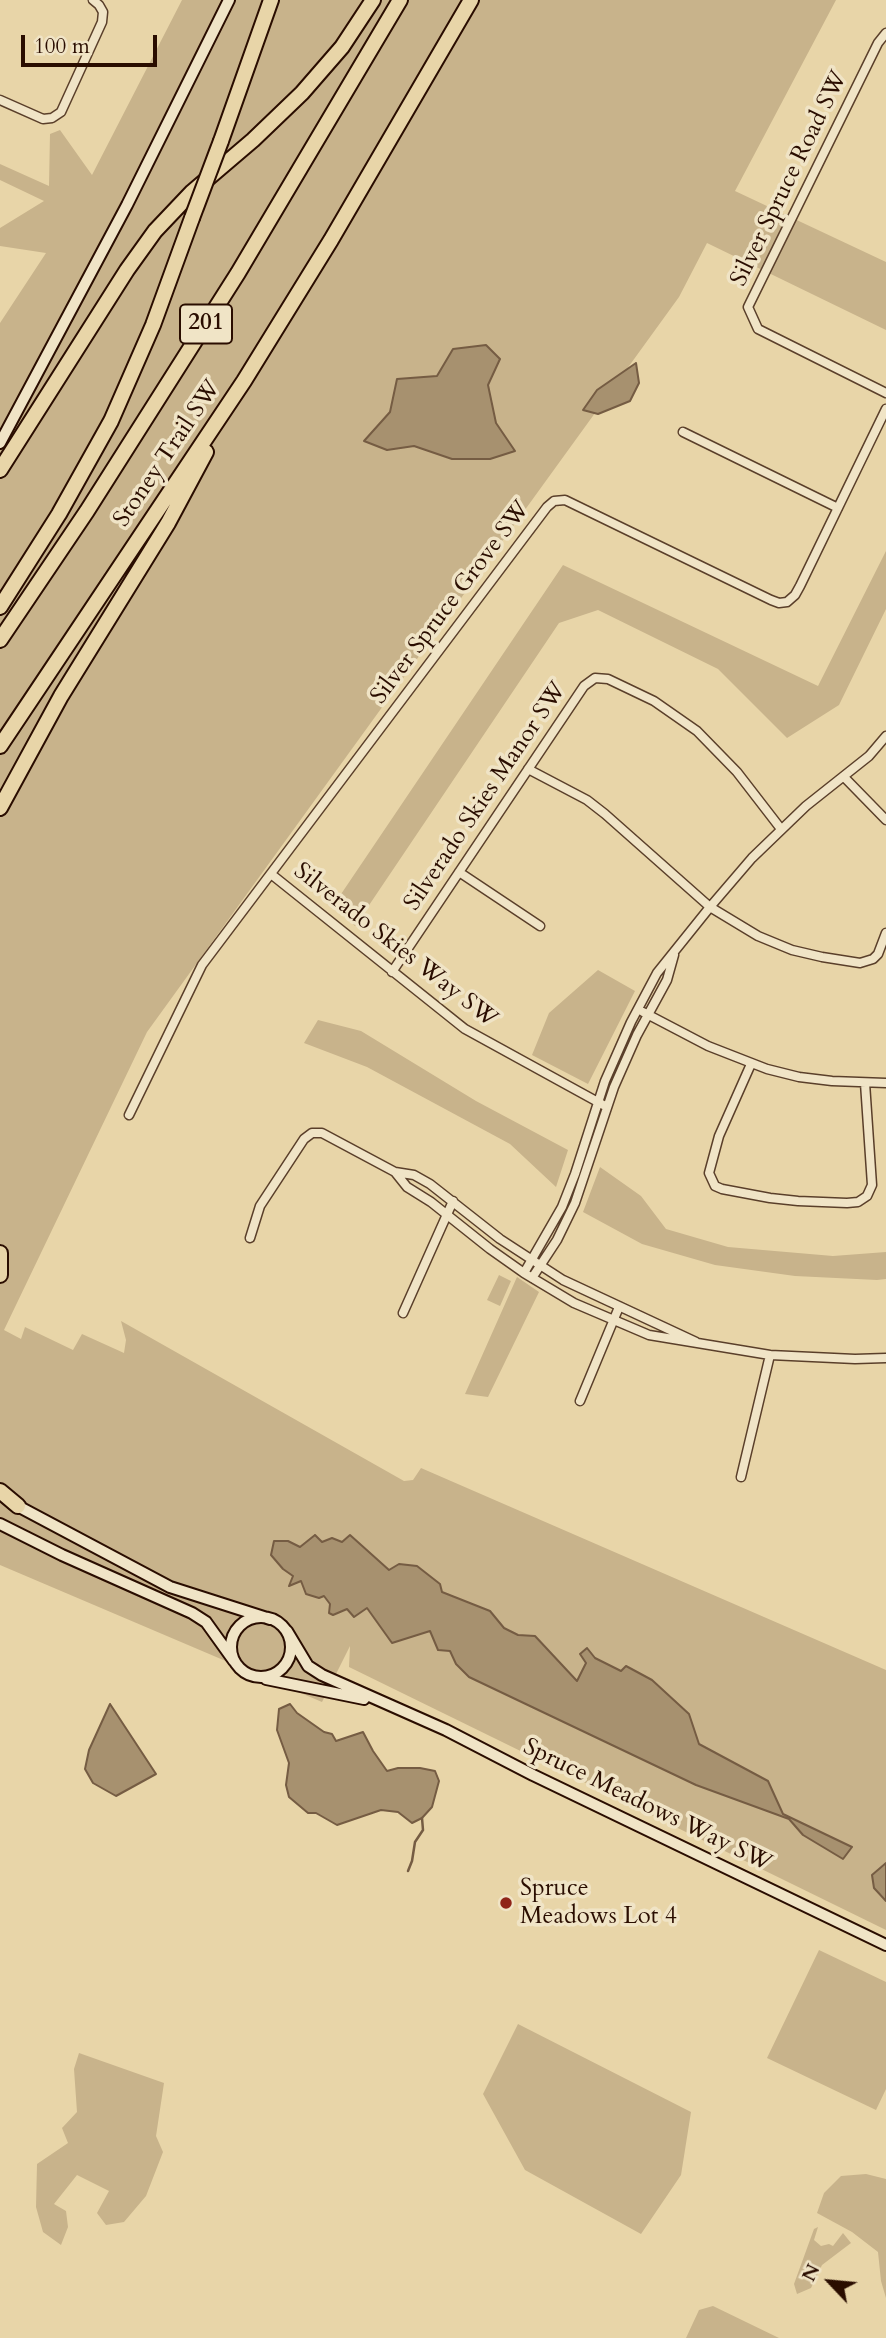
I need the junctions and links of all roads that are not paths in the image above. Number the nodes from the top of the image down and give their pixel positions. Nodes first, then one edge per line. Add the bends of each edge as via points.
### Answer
1 (93, 0) edge
2 (229, 0) edge
3 (271, 0) edge
4 (373, 0) edge
5 (400, 0) edge
6 (471, 0) edge
7 (886, 33) edge
8 (0, 100) edge
9 (244, 381) junction
10 (886, 393) edge
11 (886, 409) edge
12 (683, 432) dead end
13 (0, 443) edge
14 (0, 470) edge
15 (838, 508) junction
16 (0, 607) edge
17 (0, 640) edge
18 (886, 736) edge
19 (0, 746) edge
20 (528, 769) junction
21 (844, 776) junction
22 (0, 808) edge
23 (886, 821) edge
24 (781, 829) junction
25 (459, 872) junction
26 (271, 874) junction
27 (710, 907) junction
28 (540, 926) dead end
29 (886, 933) edge
30 (675, 952) junction
31 (392, 972) junction
32 (638, 1009) junction
33 (647, 1014) junction
34 (751, 1064) junction
35 (865, 1083) junction
36 (886, 1083) edge
37 (598, 1101) junction
38 (607, 1107) junction
39 (129, 1115) dead end
40 (395, 1172) junction
41 (453, 1201) junction
42 (448, 1215) junction
43 (250, 1238) dead end
44 (0, 1253) edge
45 (531, 1260) junction
46 (541, 1266) junction
47 (524, 1273) junction
48 (0, 1275) edge
49 (532, 1279) junction
50 (619, 1307) junction
51 (403, 1312) dead end
52 (613, 1321) junction
53 (696, 1342) junction
54 (771, 1355) junction
55 (886, 1358) edge
56 (580, 1401) dead end
57 (741, 1477) dead end
58 (0, 1494) edge
59 (18, 1506) joint
60 (0, 1524) edge
61 (270, 1619) junction
62 (287, 1631) junction
63 (232, 1656) junction
64 (256, 1678) junction
65 (390, 1705) junction
66 (886, 1945) edge

1 - 8 street via 103,12 102,23 61,112 43,119
2 - 13 main road via 128,205
3 - 16 highway, bridge via 153,324 111,421
4 - 14 highway via 342,47 302,93 155,231
5 - 17 highway, Stoney Trail SW / 201 via 238,273
6 - 9 highway, Stoney Trail SW / 201
7 - 10 street, Silver Spruce Road SW via 748,307 758,329
9 - 19 highway, Stoney Trail SW / 201
9 - 22 highway via 168,523 61,696
11 - 15 street, Silver Spruce Grove SW
12 - 15 street
15 - 26 street, Silver Spruce Grove SW via 795,595 779,603 572,503 554,502
18 - 21 street
20 - 24 street, Silverado Skies Manor SW via 584,686 602,677 654,701 697,731 737,772
20 - 25 street, Silverado Skies Manor SW
20 - 27 street via 605,814
21 - 23 street
21 - 24 street
24 - 27 street
25 - 28 street
25 - 31 street, Silverado Skies Manor SW
26 - 31 street, Silverado Skies Way SW
26 - 39 street via 202,965
27 - 29 street via 758,936 792,950 838,960 860,963 873,959
27 - 30 street
30 - 32 street via 657,973
30 - 33 street via 667,980
31 - 37 street, Silverado Skies Way SW via 465,1029
32 - 33 street
32 - 37 street
33 - 34 street
33 - 38 street
34 - 35 street via 799,1077
34 - 35 street via 719,1136 709,1172 715,1186 722,1189 770,1198 847,1203 867,1196 872,1185
35 - 36 street
37 - 38 street, Silverado Skies Way SW
37 - 45 street via 569,1189
38 - 46 street via 575,1203
40 - 41 street via 414,1175
40 - 42 street via 407,1187
40 - 43 street via 325,1134 312,1133 263,1200
41 - 42 street
41 - 45 street
42 - 47 street
42 - 51 street
44 - 48 highway
45 - 46 street
45 - 47 street
46 - 49 street
46 - 50 street
47 - 49 street
49 - 52 street
50 - 52 street
50 - 53 street
52 - 53 street via 649,1335
52 - 56 street
53 - 54 street
54 - 55 street
54 - 57 street
58 - 59 highway
59 - 61 main road via 170,1587
60 - 63 main road via 192,1613 206,1622
61 - 62 main road
61 - 63 main road via 250,1619 241,1625 234,1633
62 - 64 main road via 288,1661 275,1674
62 - 65 main road, Spruce Meadows Way SW via 308,1666
63 - 64 main road via 239,1669
64 - 65 main road, Spruce Meadows Way SW
65 - 66 main road, Spruce Meadows Way SW

